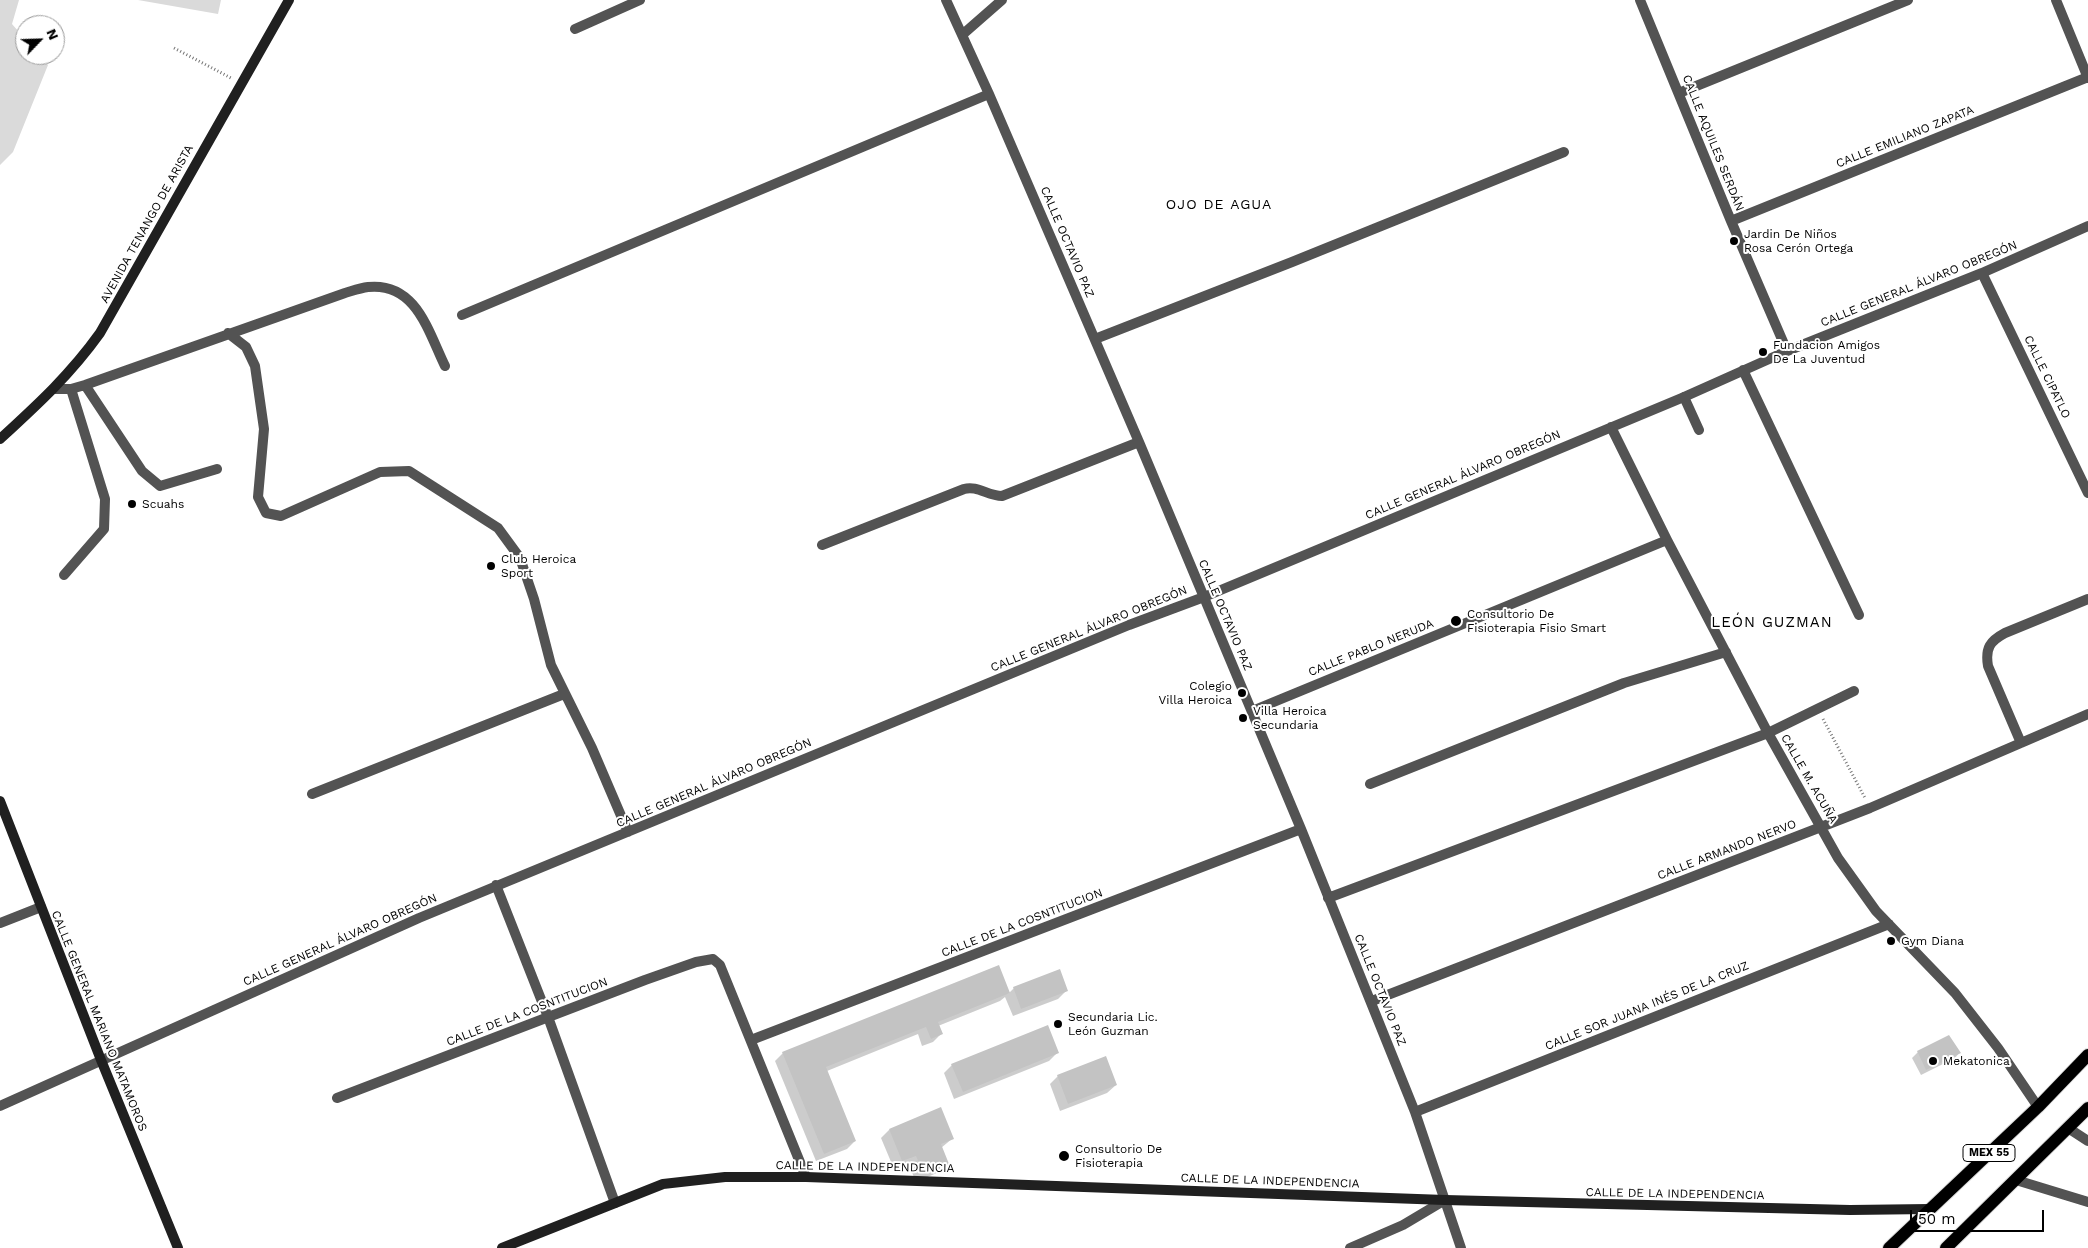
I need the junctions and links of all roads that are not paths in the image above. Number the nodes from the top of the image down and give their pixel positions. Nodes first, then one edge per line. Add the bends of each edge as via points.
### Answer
1 (289, 0) edge
2 (640, 0) edge
3 (946, 0) edge
4 (1002, 0) edge
5 (1640, 0) edge
6 (1908, 0) edge
7 (2056, 0) edge
8 (575, 29) dead end
9 (962, 35) junction
10 (2088, 78) edge
11 (1679, 93) junction
12 (988, 94) junction
13 (1564, 152) dead end
14 (1731, 220) junction
15 (2088, 226) edge
16 (1982, 273) junction
17 (462, 315) dead end
18 (228, 333) junction
19 (1095, 339) junction
20 (1787, 351) junction
21 (445, 366) dead end
22 (1743, 370) junction
23 (85, 385) junction
24 (55, 388) junction
25 (71, 389) junction
26 (1684, 397) junction
27 (1611, 427) junction
28 (1699, 430) dead end
29 (0, 440) edge
30 (1139, 442) junction
31 (217, 469) dead end
32 (2088, 492) edge
33 (1667, 540) junction
34 (822, 545) dead end
35 (64, 574) dead end
36 (1204, 597) junction
37 (2088, 599) edge
38 (1859, 615) dead end
39 (1726, 652) junction
40 (1854, 691) dead end
41 (564, 694) junction
42 (1252, 710) junction
43 (2088, 714) edge
44 (1768, 733) junction
45 (2021, 743) junction
46 (1370, 784) dead end
47 (312, 794) dead end
48 (0, 802) edge
49 (1821, 826) junction
50 (1301, 829) junction
51 (628, 832) junction
52 (496, 885) junction
53 (1328, 898) junction
54 (41, 907) junction
55 (0, 923) edge
56 (1889, 924) junction
57 (1372, 1001) junction
58 (548, 1017) junction
59 (751, 1040) junction
60 (2088, 1055) edge
61 (101, 1060) junction
62 (337, 1098) dead end
63 (0, 1106) edge
64 (2038, 1107) junction
65 (2088, 1108) edge
66 (1415, 1112) junction
67 (2068, 1128) junction
68 (2088, 1141) edge
69 (806, 1177) junction
70 (2016, 1180) junction
71 (1445, 1200) junction
72 (2088, 1202) edge
73 (615, 1203) junction
74 (1930, 1208) junction
75 (178, 1248) edge
76 (502, 1248) edge
77 (1350, 1248) edge
78 (1461, 1248) edge
79 (1888, 1248) edge
80 (1946, 1248) edge

1 - 24 street, AVENIDA TENANGO DE ARISTA via 100,333
2 - 8 street
3 - 9 street, CALLE OCTAVIO PAZ
4 - 9 street
5 - 11 street, CALLE AQUILES SERDÁN
6 - 11 street
7 - 10 street
9 - 12 street, CALLE OCTAVIO PAZ
10 - 14 street, CALLE EMILIANO ZAPATA
11 - 14 street, CALLE AQUILES SERDÁN
12 - 17 street
12 - 19 street, CALLE OCTAVIO PAZ
13 - 19 street
14 - 20 street, CALLE AQUILES SERDÁN
15 - 16 street, CALLE GENERAL ÁLVARO OBREGÓN
16 - 20 street, CALLE GENERAL ÁLVARO OBREGÓN
16 - 32 street, CALLE CIPATLO
18 - 21 street via 345,293 368,287 387,288 413,303
18 - 23 street
18 - 41 street via 246,347 255,366 264,429 258,497 266,514 281,516 380,472 409,471 498,528 520,558 534,599 546,652
19 - 30 street, CALLE OCTAVIO PAZ
20 - 22 street, CALLE GENERAL ÁLVARO OBREGÓN
22 - 26 street, CALLE GENERAL ÁLVARO OBREGÓN
22 - 38 street
23 - 25 street
23 - 31 street via 142,471 160,486
24 - 25 street
24 - 29 street, AVENIDA TENANGO DE ARISTA
25 - 35 street via 105,499 104,528
26 - 27 street, CALLE GENERAL ÁLVARO OBREGÓN
26 - 28 street
27 - 33 street, CALLE M. ACUÑA
27 - 36 street, CALLE GENERAL ÁLVARO OBREGÓN
30 - 34 street via 1002,496 964,488
30 - 36 street, CALLE OCTAVIO PAZ
33 - 39 street, CALLE M. ACUÑA
33 - 42 street, CALLE PABLO NERUDA
36 - 42 street, CALLE OCTAVIO PAZ
36 - 51 street, CALLE GENERAL ÁLVARO OBREGÓN
37 - 45 street via 2005,632 1988,646 1988,666
39 - 44 street, CALLE M. ACUÑA
39 - 46 street via 1624,683
40 - 44 street
41 - 47 street
41 - 51 street via 592,748
42 - 50 street, CALLE OCTAVIO PAZ
43 - 45 street, CALLE ARMANDO NERVO
44 - 49 street, CALLE M. ACUÑA
44 - 53 street
45 - 49 street, CALLE ARMANDO NERVO
48 - 54 street, CALLE GENERAL MARIANO MATAMOROS
49 - 56 street, CALLE M. ACUÑA via 1854,883
49 - 57 street, CALLE ARMANDO NERVO
50 - 53 street, CALLE OCTAVIO PAZ
50 - 59 street, CALLE DE LA COSNTITUCION
51 - 52 street, CALLE GENERAL ÁLVARO OBREGÓN
52 - 58 street
52 - 61 street, CALLE GENERAL ÁLVARO OBREGÓN
53 - 57 street, CALLE OCTAVIO PAZ
54 - 55 street
54 - 61 street, CALLE GENERAL MARIANO MATAMOROS
56 - 64 street, CALLE M. ACUÑA via 1955,993
56 - 66 street, CALLE SOR JUANA INÉS DE LA CRUZ
57 - 66 street, CALLE OCTAVIO PAZ
58 - 59 street, CALLE DE LA COSNTITUCION via 707,959 717,962 722,970
58 - 62 street, CALLE DE LA COSNTITUCION
58 - 73 street
59 - 69 street
60 - 64 main road, MEX 55
61 - 63 street, CALLE GENERAL ÁLVARO OBREGÓN
61 - 75 street, CALLE GENERAL MARIANO MATAMOROS
64 - 74 main road, MEX 55
65 - 67 main road, MEX 55
66 - 71 street, CALLE OCTAVIO PAZ
67 - 68 street
67 - 70 main road, MEX 55
69 - 71 street, CALLE DE LA INDEPENDENCIA
69 - 73 street, CALLE DE LA INDEPENDENCIA via 726,1177 663,1184
70 - 72 street
70 - 80 main road, MEX 55
71 - 74 street, CALLE DE LA INDEPENDENCIA via 1850,1210
71 - 77 street via 1403,1225
71 - 78 street, CALLE OCTAVIO PAZ
73 - 76 street, CALLE DE LA INDEPENDENCIA
74 - 79 main road, MEX 55

